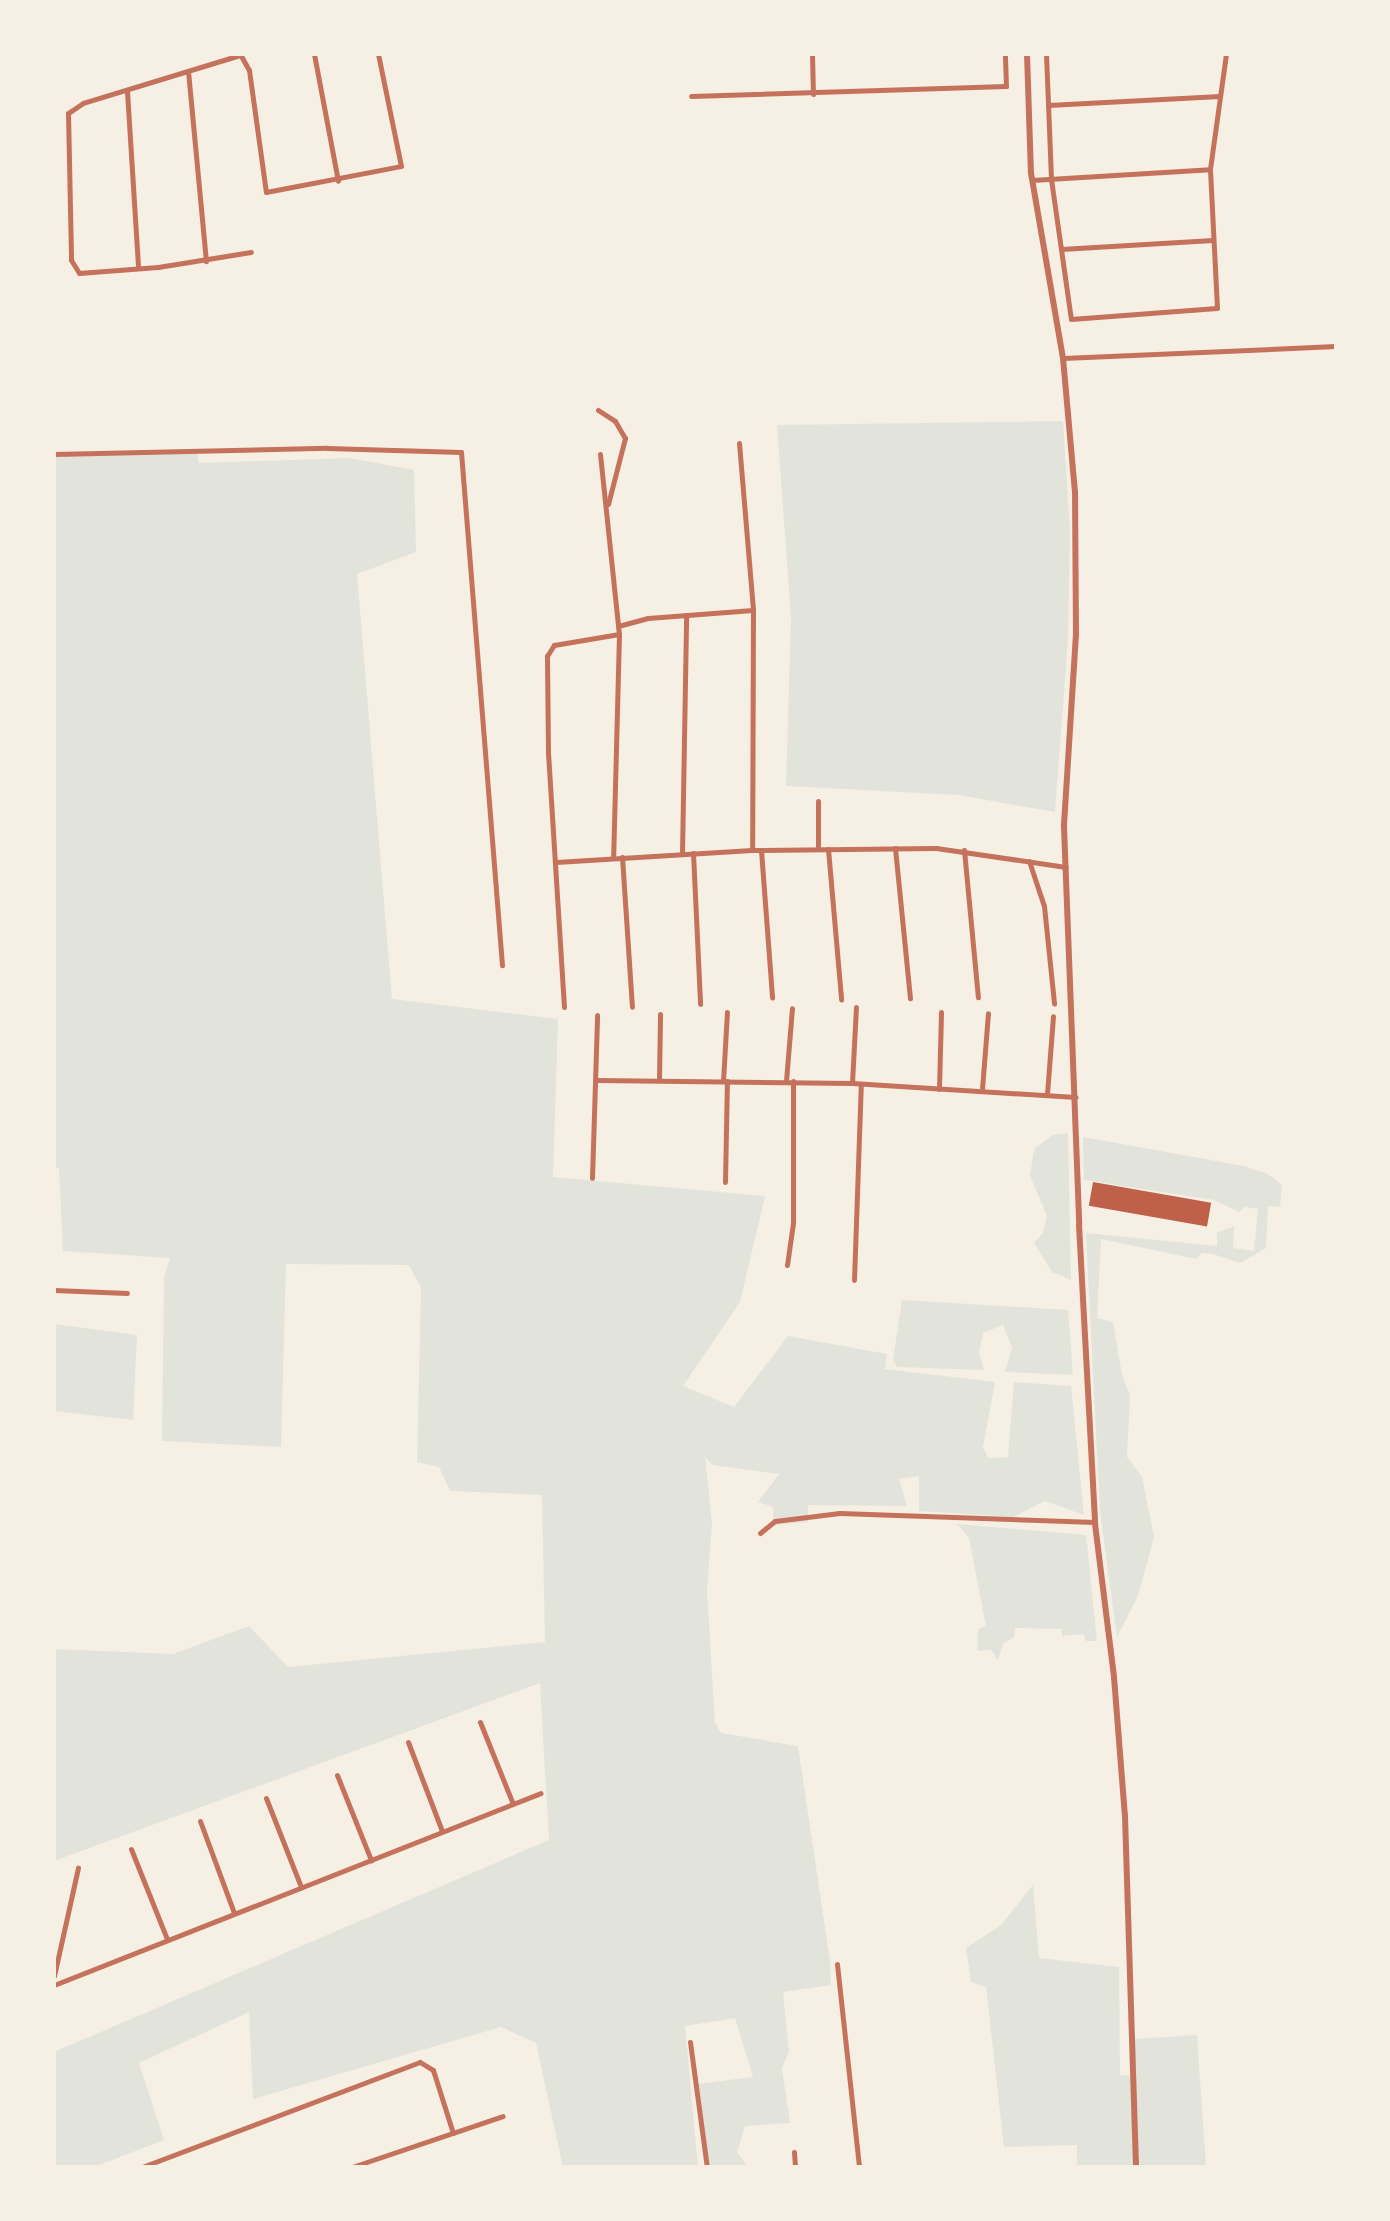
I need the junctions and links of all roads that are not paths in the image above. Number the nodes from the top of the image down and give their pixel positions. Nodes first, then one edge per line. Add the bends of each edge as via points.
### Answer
1 (314, 54) edge
2 (378, 54) edge
3 (812, 54) edge
4 (1005, 54) edge
5 (1027, 54) edge
6 (1046, 54) edge
7 (1226, 54) edge
8 (240, 55) edge
9 (188, 71) junction
10 (127, 90) junction
11 (813, 94) junction
12 (691, 96) dead end
13 (1220, 96) junction
14 (1048, 105) junction
15 (1210, 169) junction
16 (1051, 179) junction
17 (1032, 180) junction
18 (338, 181) junction
19 (1213, 240) junction
20 (1061, 249) junction
21 (251, 252) dead end
22 (206, 261) junction
23 (138, 268) junction
24 (1336, 346) edge
25 (1063, 358) junction
26 (598, 410) dead end
27 (739, 443) dead end
28 (54, 454) edge
29 (600, 454) dead end
30 (606, 511) junction
31 (753, 610) junction
32 (686, 615) junction
33 (618, 626) junction
34 (619, 634) junction
35 (818, 801) dead end
36 (895, 848) junction
37 (818, 849) junction
38 (828, 849) junction
39 (752, 850) junction
40 (761, 850) junction
41 (964, 850) junction
42 (693, 853) junction
43 (682, 854) junction
44 (613, 858) junction
45 (622, 858) junction
46 (1029, 861) junction
47 (556, 862) junction
48 (1066, 867) junction
49 (502, 965) dead end
50 (978, 997) dead end
51 (772, 998) dead end
52 (910, 998) dead end
53 (841, 999) dead end
54 (1054, 1003) dead end
55 (700, 1004) dead end
56 (564, 1007) dead end
57 (632, 1007) dead end
58 (856, 1007) dead end
59 (792, 1008) dead end
60 (727, 1012) dead end
61 (941, 1012) dead end
62 (988, 1013) dead end
63 (660, 1014) dead end
64 (597, 1016) dead end
65 (1053, 1016) dead end
66 (597, 1080) junction
67 (659, 1080) junction
68 (725, 1081) junction
69 (786, 1081) junction
70 (793, 1081) junction
71 (852, 1083) junction
72 (861, 1084) junction
73 (939, 1089) junction
74 (982, 1089) junction
75 (1047, 1094) junction
76 (1076, 1097) junction
77 (592, 1178) dead end
78 (724, 1182) dead end
79 (787, 1265) dead end
80 (854, 1280) dead end
81 (54, 1290) edge
82 (127, 1293) dead end
83 (1095, 1522) junction
84 (760, 1533) dead end
85 (480, 1722) dead end
86 (408, 1742) dead end
87 (337, 1775) dead end
88 (541, 1793) dead end
89 (266, 1798) dead end
90 (513, 1804) junction
91 (200, 1821) dead end
92 (442, 1832) junction
93 (131, 1849) dead end
94 (371, 1860) junction
95 (78, 1868) dead end
96 (301, 1887) junction
97 (234, 1913) junction
98 (167, 1939) junction
99 (837, 1964) dead end
100 (54, 1976) edge
101 (54, 1984) edge
102 (690, 2042) dead end
103 (503, 2116) dead end
104 (453, 2133) junction
105 (794, 2152) dead end
106 (142, 2167) edge
107 (352, 2167) edge
108 (707, 2167) edge
109 (795, 2167) edge
110 (859, 2167) edge
111 (1136, 2167) edge

1 - 18 street
2 - 18 street via 401,166
3 - 11 street
4 - 11 street via 1006,86
5 - 17 street
6 - 14 street
7 - 13 street
8 - 9 street
8 - 18 street via 249,70 266,192
9 - 10 street
9 - 22 street
10 - 23 street
10 - 23 street via 83,103 68,113 71,260 79,273
11 - 12 street
13 - 14 street
13 - 15 street
14 - 16 street
15 - 16 street
15 - 19 street
16 - 17 street
16 - 20 street
17 - 25 street
19 - 20 street
19 - 20 street via 1217,309 1072,319
21 - 22 street
22 - 23 street
24 - 25 street
25 - 48 street via 1075,492 1076,634
26 - 30 street via 615,421 625,438
27 - 31 street
28 - 49 street via 327,447 461,452
29 - 30 street
30 - 33 street
31 - 32 street
31 - 39 street
32 - 33 street
32 - 43 street
33 - 34 street
34 - 44 street
34 - 47 street via 554,646 548,652 548,754
35 - 37 street
36 - 38 street
36 - 41 street
36 - 52 street
37 - 38 street
37 - 40 street
38 - 53 street
39 - 40 street
39 - 42 street
40 - 51 street
41 - 46 street
41 - 50 street
42 - 43 street
42 - 55 street
43 - 45 street
44 - 45 street
44 - 47 street
45 - 57 street
46 - 48 street
46 - 54 street via 1044,906
47 - 56 street
48 - 76 street
58 - 71 street
59 - 69 street
60 - 68 street
61 - 73 street
62 - 74 street
63 - 67 street
64 - 66 street
65 - 75 street
66 - 67 street
66 - 77 street
67 - 68 street
68 - 69 street
68 - 78 street
69 - 70 street
70 - 71 street
70 - 79 street via 793,1223
71 - 72 street
72 - 73 street
72 - 80 street
73 - 74 street
74 - 75 street
75 - 76 street
76 - 83 street
81 - 82 street
83 - 84 street via 840,1513 775,1521
83 - 111 street via 1125,1816
85 - 90 street
86 - 92 street
87 - 94 street
88 - 90 street
89 - 96 street
90 - 92 street
91 - 97 street
92 - 94 street
93 - 98 street
94 - 96 street
95 - 100 street
96 - 97 street
97 - 98 street
98 - 101 street
99 - 110 street
102 - 108 street
103 - 104 street
104 - 106 street via 434,2072 420,2062
104 - 107 street
105 - 109 street

